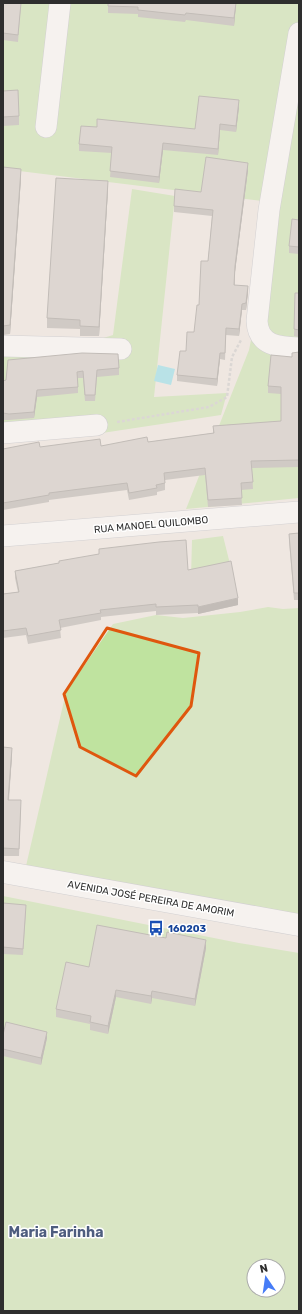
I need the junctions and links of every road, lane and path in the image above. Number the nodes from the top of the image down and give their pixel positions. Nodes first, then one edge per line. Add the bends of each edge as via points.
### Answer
1 (60, 3) edge
2 (299, 33) edge
3 (46, 127) dead end
4 (257, 321) junction
5 (3, 346) edge
6 (299, 348) edge
7 (121, 349) dead end
8 (97, 425) joint
9 (3, 434) edge
10 (299, 512) edge
11 (3, 536) edge
12 (3, 872) edge
13 (299, 925) edge

1 - 3 street
2 - 4 street via 269,210
4 - 6 street via 260,336 267,341 279,346
4 - 8 path via 245,330 232,357 227,397 209,407
5 - 7 street
8 - 9 street
10 - 11 street, RUA MANOEL QUILOMBO
12 - 13 main road, AVENIDA JOSÉ PEREIRA DE AMORIM

